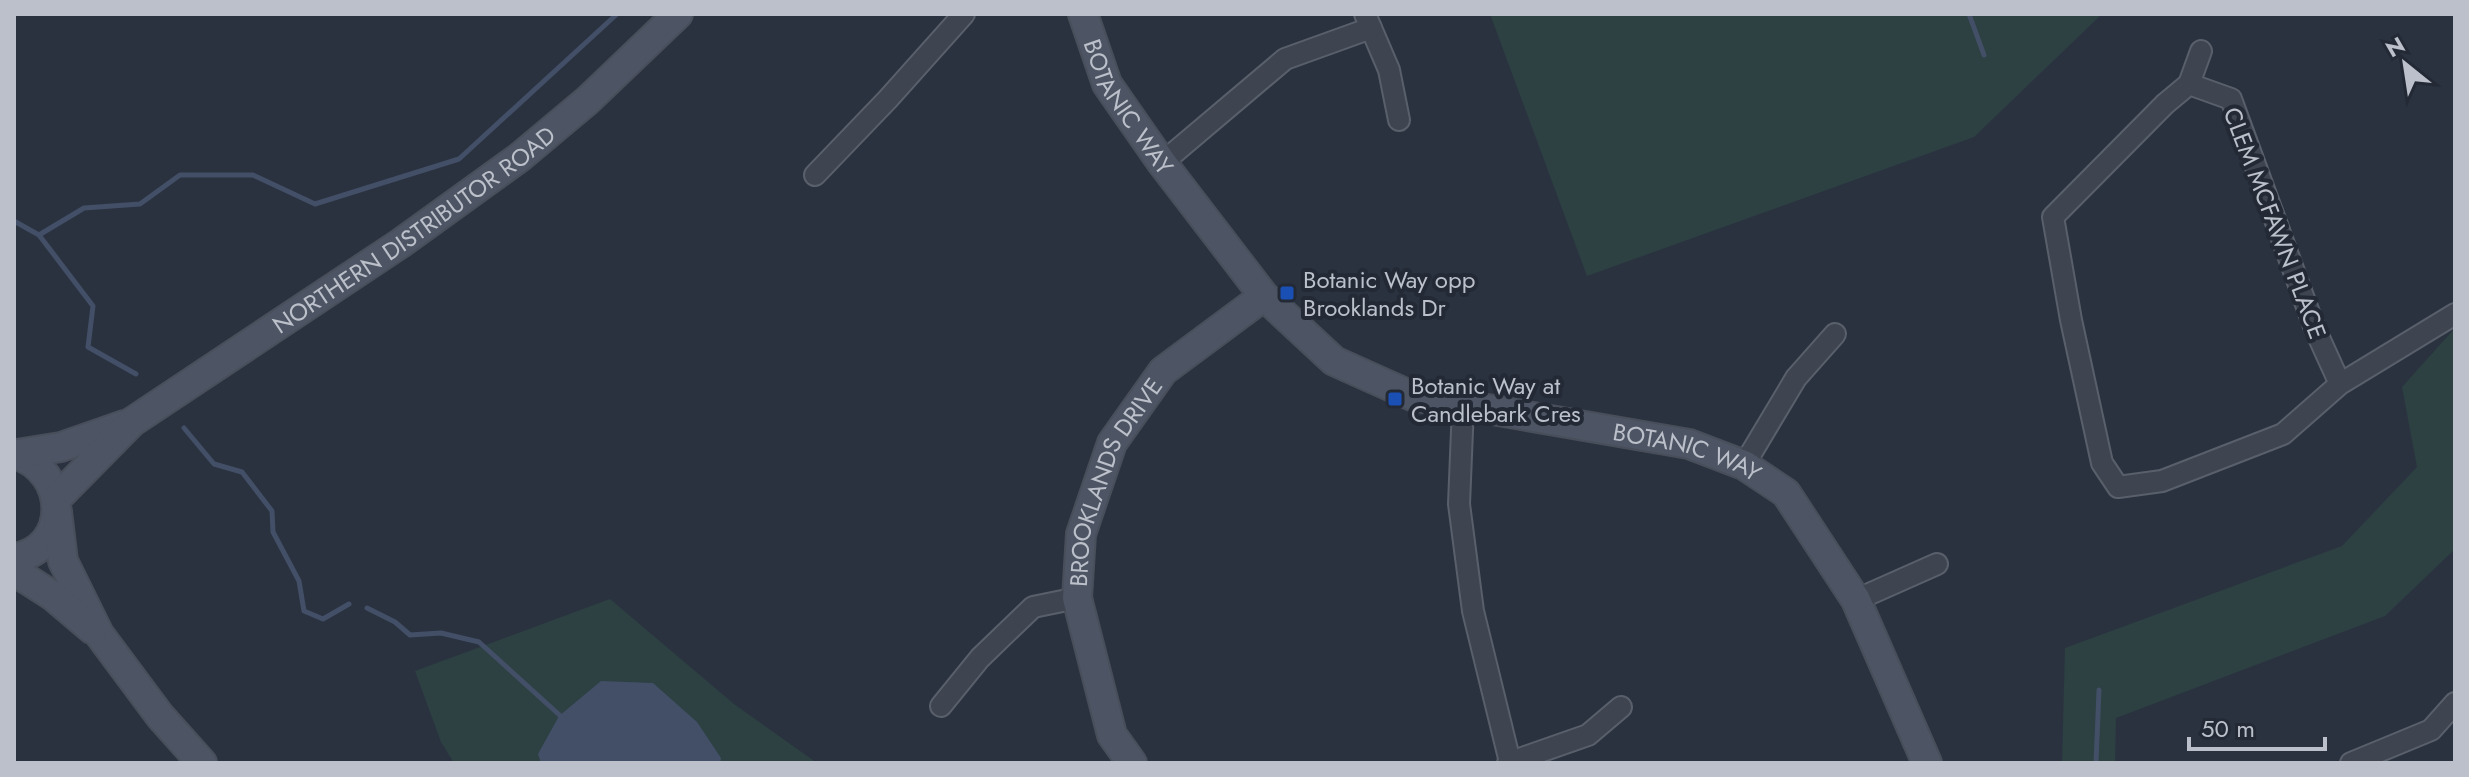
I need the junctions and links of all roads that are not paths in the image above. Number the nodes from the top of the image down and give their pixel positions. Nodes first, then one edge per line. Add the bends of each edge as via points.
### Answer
1 (678, 14) edge
2 (964, 14) edge
3 (1083, 14) edge
4 (1368, 21) edge
5 (2201, 51) dead end
6 (2189, 84) junction
7 (1399, 120) dead end
8 (1162, 163) junction
9 (815, 175) dead end
10 (1264, 296) junction
11 (2455, 314) edge
12 (1835, 334) dead end
13 (2340, 384) junction
14 (1463, 406) junction
15 (132, 422) junction
16 (16, 454) edge
17 (1744, 465) junction
18 (57, 505) junction
19 (14, 558) edge
20 (1937, 564) dead end
21 (14, 571) edge
22 (1077, 598) junction
23 (1856, 600) junction
24 (99, 634) junction
25 (2455, 703) edge
26 (941, 706) dead end
27 (1621, 707) dead end
28 (1509, 762) edge
29 (202, 763) edge
30 (1132, 763) edge
31 (1927, 763) edge
32 (2351, 763) edge

1 - 15 street, NORTHERN DISTRIBUTOR ROAD via 588,100 474,192
2 - 9 street
3 - 8 street, BOTANIC WAY via 1107,84
4 - 7 street via 1389,70
4 - 8 street via 1285,59
5 - 6 street
6 - 13 street, CLEM MCFAWN PLACE via 2231,99
6 - 13 street via 2053,217 2102,463 2118,487 2162,481 2283,434
8 - 10 street, BOTANIC WAY
10 - 14 street, BOTANIC WAY via 1334,361 1412,396
10 - 22 street, BROOKLANDS DRIVE via 1163,371 1112,443 1081,534
11 - 13 street
12 - 17 street via 1796,378
14 - 17 street, BOTANIC WAY via 1689,444
14 - 28 street via 1459,504 1473,611
15 - 16 street, NORTHERN DISTRIBUTOR ROAD via 61,447
15 - 18 street, NORTHERN DISTRIBUTOR ROAD
16 - 18 street via 44,471
17 - 23 street, BOTANIC WAY via 1786,493
18 - 19 street, NORTHERN DISTRIBUTOR ROAD via 49,535 35,550
18 - 24 street via 63,561
20 - 23 street
21 - 24 street
22 - 26 street via 1033,607 980,658
22 - 30 street, BROOKLANDS DRIVE via 1112,735
23 - 31 street, BOTANIC WAY
24 - 29 street
25 - 32 street via 2431,730
27 - 28 street via 1588,735

